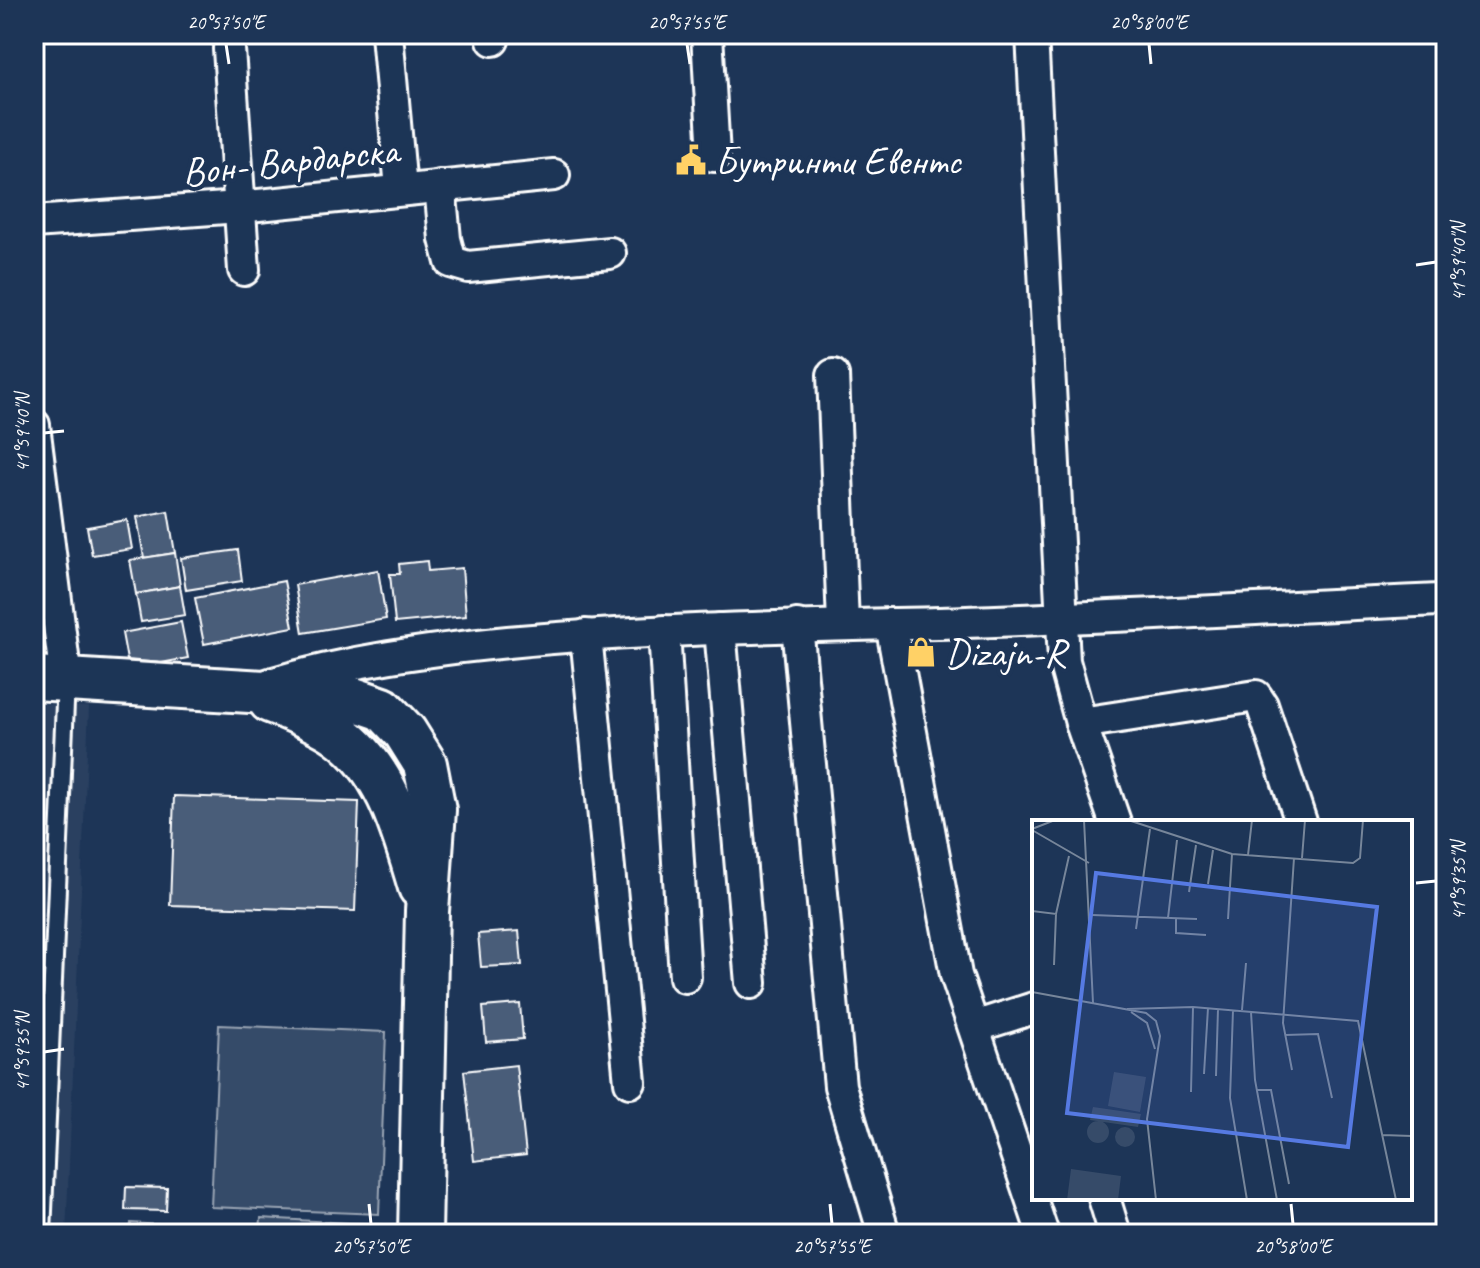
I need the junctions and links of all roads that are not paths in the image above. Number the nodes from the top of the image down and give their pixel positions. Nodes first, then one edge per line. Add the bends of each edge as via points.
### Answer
1 (230, 34) edge
2 (387, 34) edge
3 (707, 34) edge
4 (1032, 34) edge
5 (714, 156) dead end
6 (554, 175) dead end
7 (440, 186) junction
8 (401, 189) junction
9 (239, 207) junction
10 (34, 222) edge
11 (610, 253) dead end
12 (244, 270) dead end
13 (833, 375) dead end
14 (34, 425) edge
15 (1446, 603) edge
16 (1060, 618) junction
17 (843, 624) junction
18 (891, 624) junction
19 (797, 625) junction
20 (720, 629) junction
21 (664, 631) junction
22 (586, 635) junction
23 (50, 679) edge
24 (246, 692) junction
25 (1081, 723) junction
26 (1114, 820) edge
27 (1300, 820) edge
28 (685, 977) dead end
29 (751, 983) dead end
30 (1032, 1009) edge
31 (974, 1027) junction
32 (630, 1082) dead end
33 (1105, 1200) edge
34 (42, 1234) edge
35 (420, 1234) edge
36 (884, 1234) edge
37 (1043, 1234) edge
38 (1115, 1234) edge

1 - 9 street
2 - 8 street
3 - 5 street
4 - 16 street
6 - 7 street, Вон- Вардарска
7 - 8 street, Вон- Вардарска
7 - 11 street via 451,262 468,267
8 - 9 street, Вон- Вардарска
9 - 10 street, Вон- Вардарска
9 - 12 street
13 - 17 street
14 - 23 street
15 - 16 street
16 - 18 street
16 - 25 street via 1064,661
17 - 18 street
17 - 19 street
18 - 31 street via 956,975
19 - 20 street
19 - 36 street via 840,1086
20 - 21 street
20 - 29 street
21 - 22 street
21 - 28 street
22 - 24 street via 455,647 358,663
22 - 32 street
23 - 24 street
23 - 34 lane
24 - 35 street via 348,697 383,709 425,764 434,810
25 - 26 street
25 - 27 street via 1256,696
30 - 31 street
31 - 37 street
33 - 38 street

